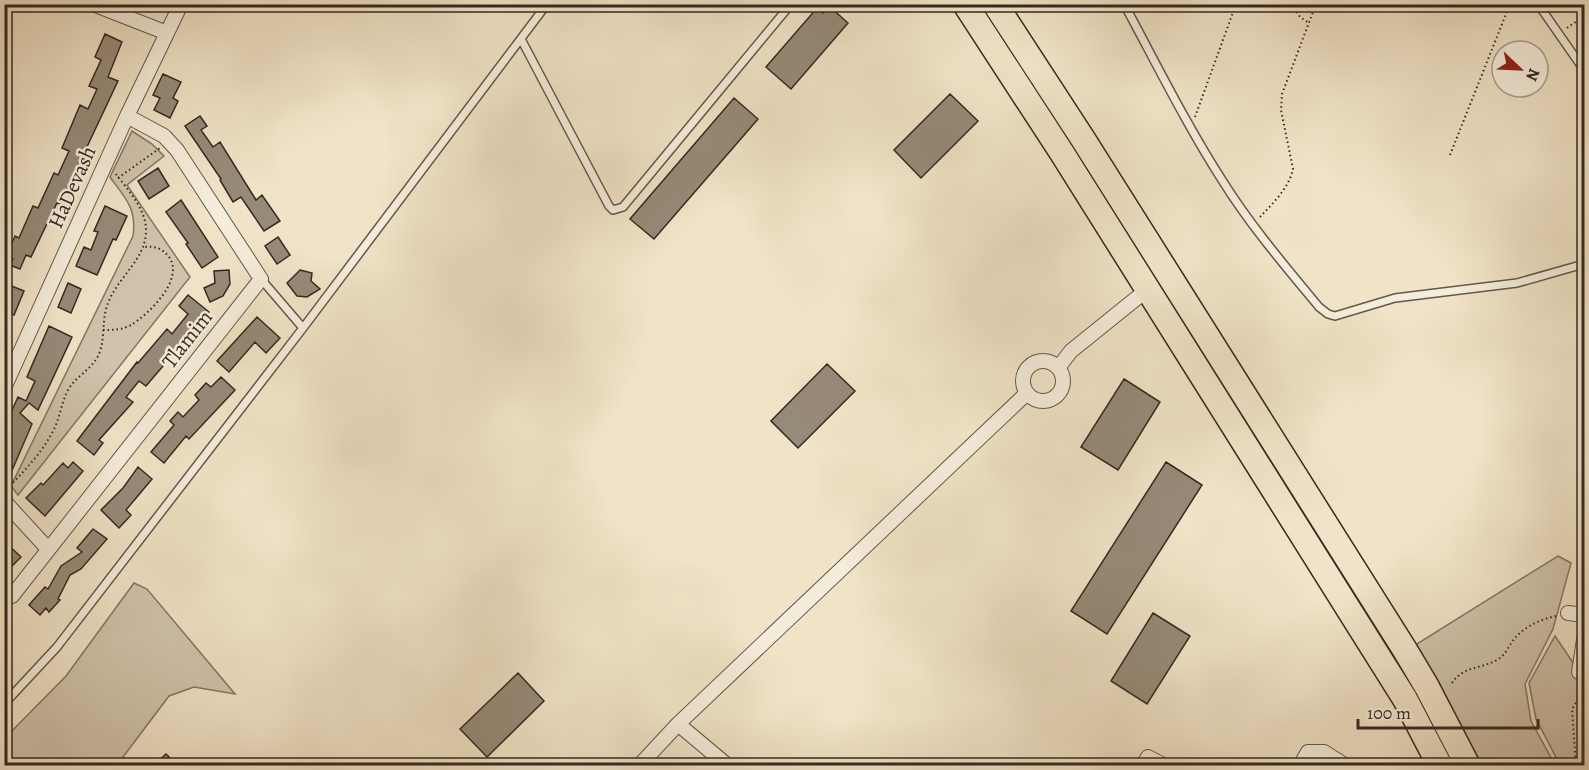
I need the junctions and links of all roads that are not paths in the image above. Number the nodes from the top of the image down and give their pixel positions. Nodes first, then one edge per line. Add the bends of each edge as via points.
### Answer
1 (93, 4) edge
2 (181, 4) edge
3 (547, 4) edge
4 (965, 4) edge
5 (995, 4) edge
6 (1124, 4) edge
7 (1538, 4) edge
8 (786, 10) dead end
9 (167, 33) junction
10 (521, 39) junction
11 (1584, 70) edge
12 (127, 116) junction
13 (1584, 264) edge
14 (261, 279) junction
15 (1148, 289) junction
16 (303, 328) junction
17 (1058, 368) junction
18 (4, 388) edge
19 (1027, 393) junction
20 (4, 501) edge
21 (48, 549) junction
22 (12, 596) dead end
23 (1568, 613) road end
24 (1584, 615) edge
25 (1584, 640) edge
26 (1579, 672) road end
27 (4, 704) edge
28 (678, 724) junction
29 (639, 765) edge
30 (728, 765) edge
31 (1143, 765) edge
32 (1164, 765) edge
33 (1300, 765) edge
34 (1346, 765) edge
35 (1440, 765) edge
36 (1468, 765) edge

1 - 9 street
2 - 9 street, HaDevash
3 - 10 lane
4 - 15 highway
5 - 36 highway via 1405,650
6 - 13 lane via 1222,182 1328,314 1335,316 1395,298 1517,283
7 - 11 lane
8 - 10 lane via 623,207 613,210
9 - 12 street, HaDevash
10 - 16 lane
12 - 14 street via 164,136 177,150
12 - 18 street, HaDevash
14 - 16 lane
14 - 21 street, Tlamim
15 - 17 street via 1071,351
15 - 35 highway via 1389,673
16 - 27 lane via 57,647
17 - 19 street via 1047,362 1029,368 1024,380
17 - 19 street via 1063,386 1056,397 1044,401
19 - 28 street
20 - 21 street
21 - 22 street, Tlamim
23 - 24 street
25 - 26 street
28 - 29 street
28 - 30 street
31 - 32 street via 1148,757
33 - 34 street via 1308,752 1324,752

